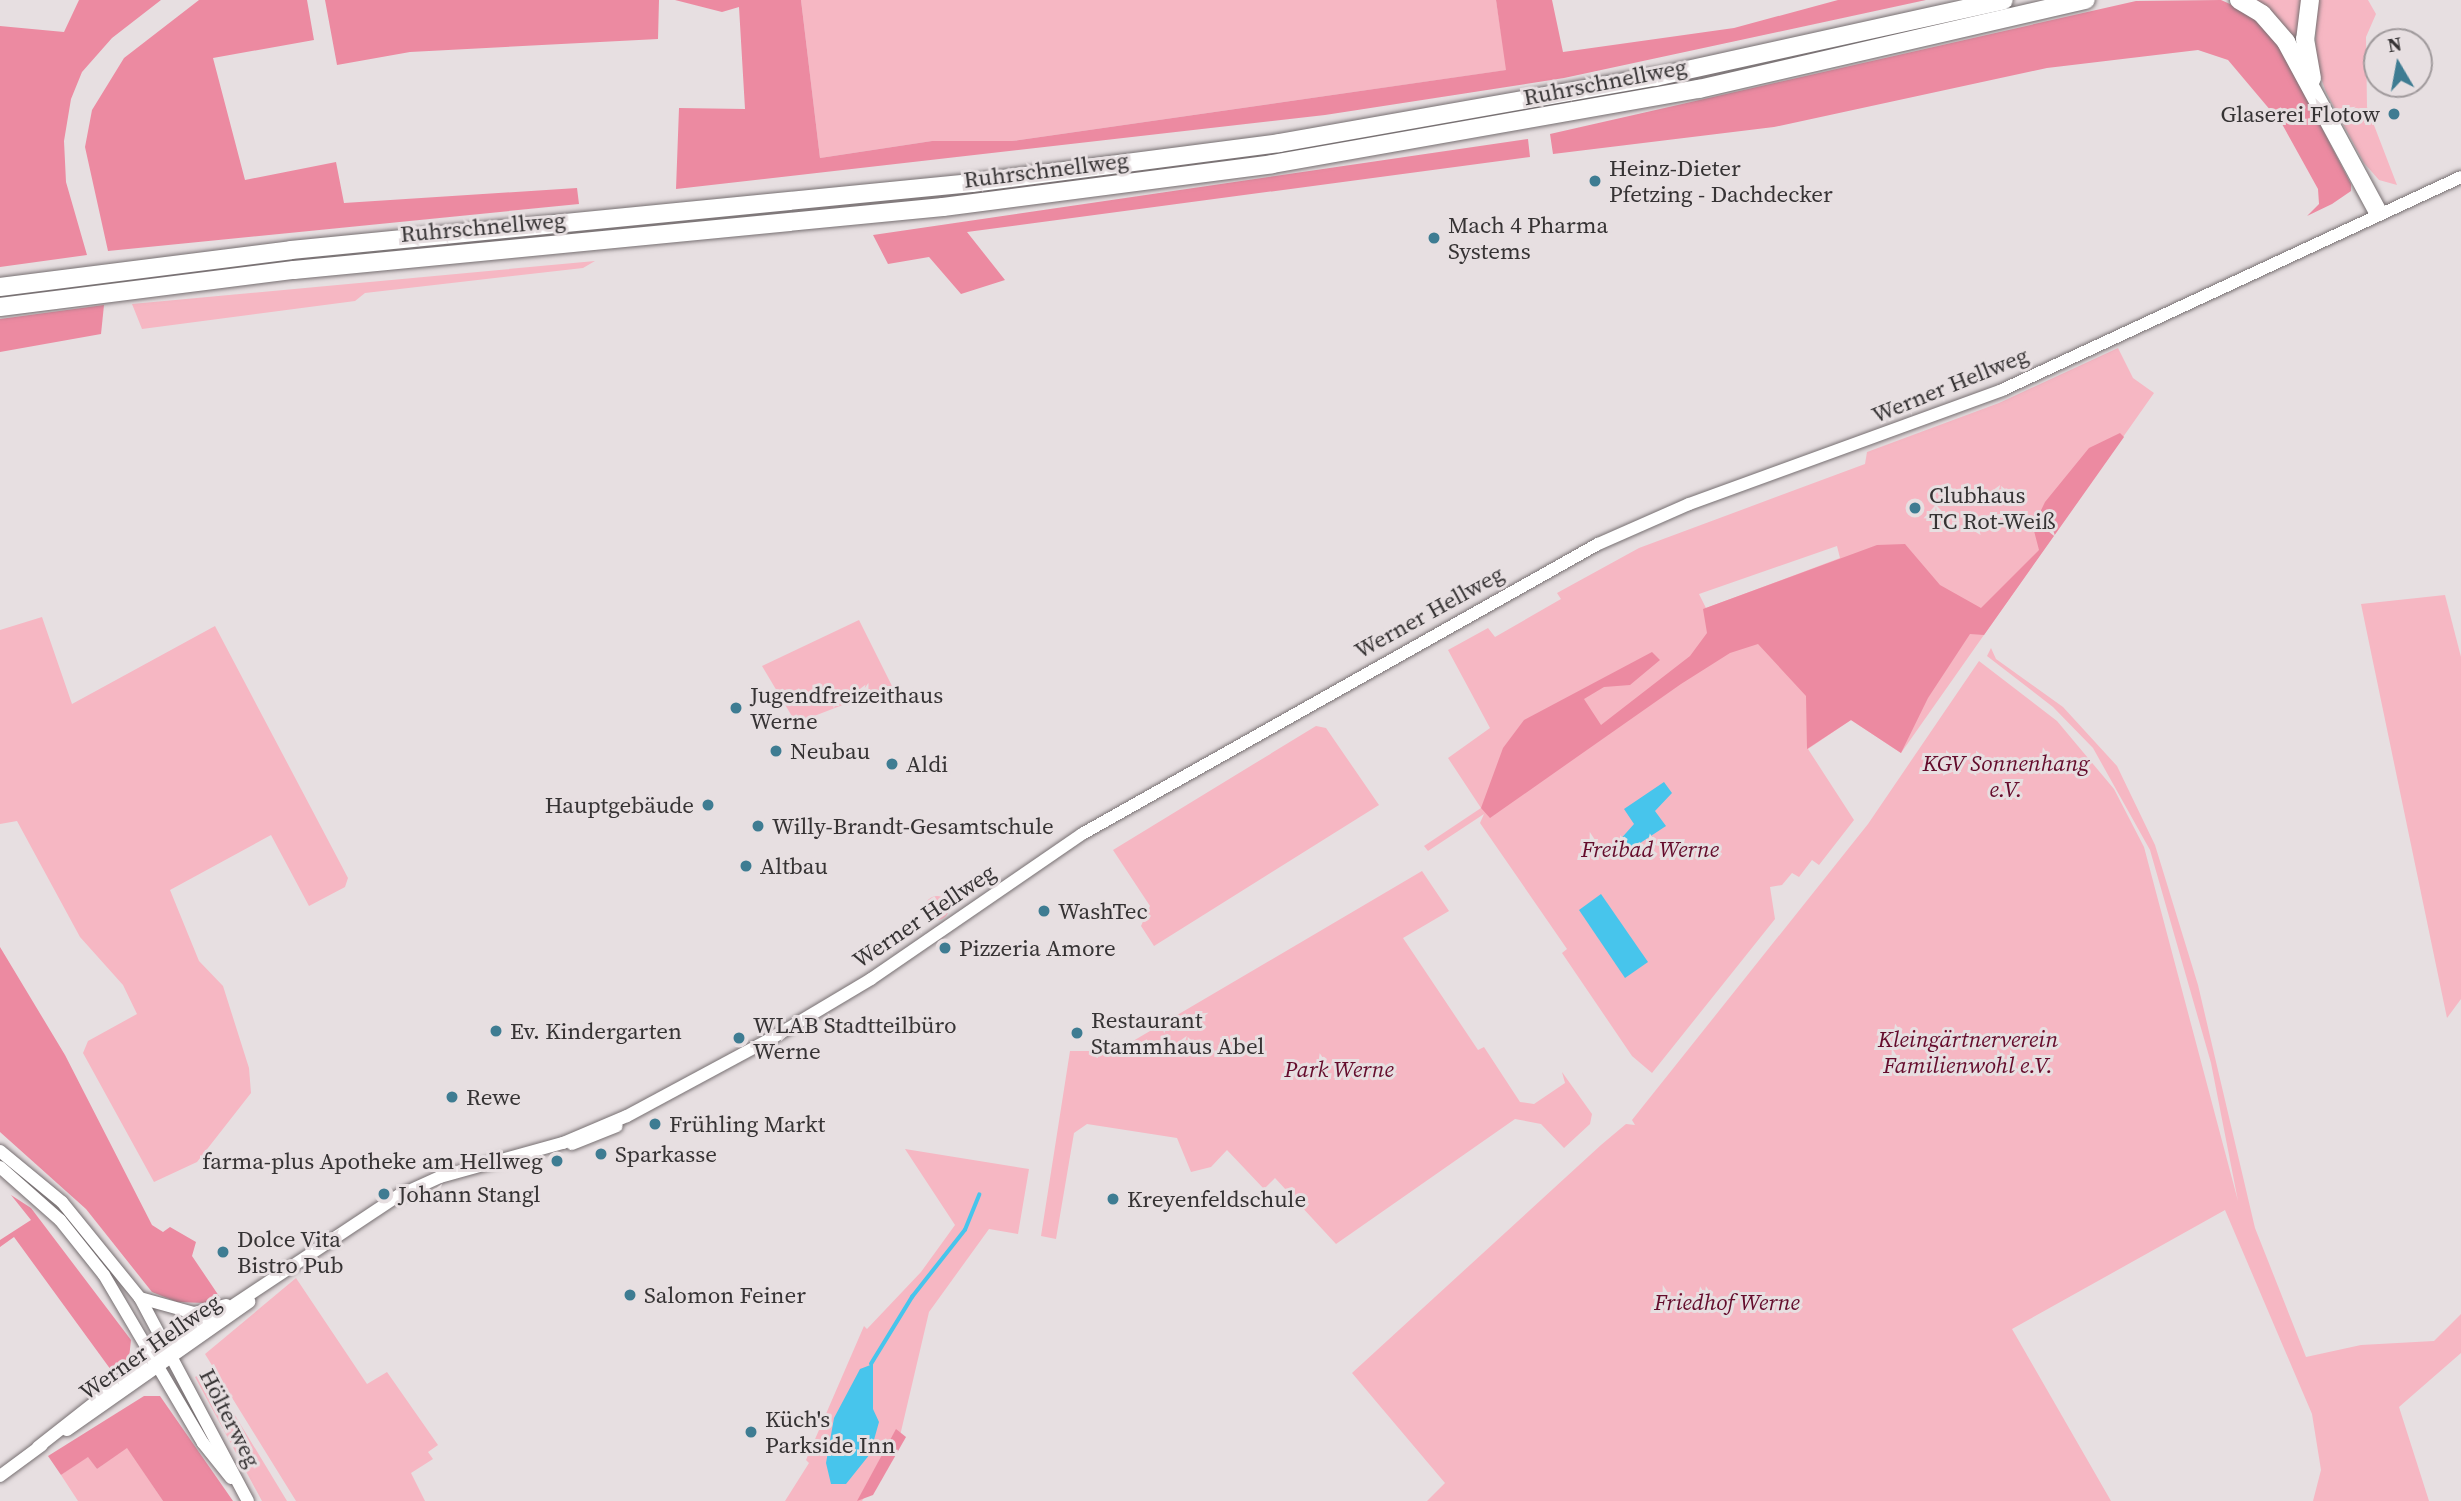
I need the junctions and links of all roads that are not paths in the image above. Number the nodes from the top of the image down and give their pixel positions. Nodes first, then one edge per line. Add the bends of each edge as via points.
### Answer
1 (2004, 0) edge
2 (2086, 0) edge
3 (2239, 0) edge
4 (2310, 0) edge
5 (2315, 92) junction
6 (2461, 177) edge
7 (2378, 212) junction
8 (0, 287) edge
9 (0, 307) edge
10 (0, 1151) edge
11 (0, 1167) edge
12 (281, 1273) junction
13 (139, 1298) junction
14 (236, 1302) junction
15 (173, 1352) junction
16 (157, 1363) junction
17 (0, 1476) edge
18 (247, 1499) edge

1 - 8 highway, Ruhrschnellweg via 1655,77 1253,147 958,185 304,248
2 - 9 highway, Ruhrschnellweg via 1699,89 1325,156 955,206 294,270
3 - 5 highway via 2278,30
4 - 5 highway via 2305,39
5 - 7 highway
6 - 7 main road, Werner Hellweg
7 - 12 main road, Werner Hellweg via 2002,390 1689,504 1598,544 1082,834 871,979 627,1116 563,1143 424,1184
10 - 13 main road, Hölterweg via 62,1202
11 - 16 main road, Hölterweg via 60,1220 104,1275
12 - 14 main road, Werner Hellweg
12 - 15 main road, Werner Hellweg
13 - 14 main road, Werner Hellweg via 194,1312
13 - 15 main road, Hölterweg
14 - 15 main road, Werner Hellweg
15 - 16 main road, Werner Hellweg
15 - 18 main road, Hölterweg
16 - 17 main road, Werner Hellweg
16 - 18 main road, Hölterweg via 203,1443

